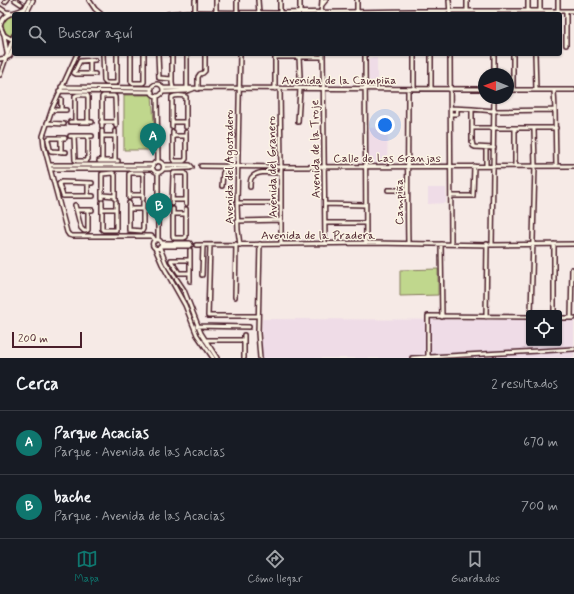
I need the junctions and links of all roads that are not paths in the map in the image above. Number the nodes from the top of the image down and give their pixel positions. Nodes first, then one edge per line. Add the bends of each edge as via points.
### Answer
1 (15, 0) edge
2 (29, 0) edge
3 (33, 0) edge
4 (89, 0) edge
5 (195, 0) edge
6 (216, 0) edge
7 (237, 0) edge
8 (258, 0) edge
9 (280, 0) edge
10 (300, 0) edge
11 (322, 0) edge
12 (326, 0) edge
13 (357, 0) edge
14 (449, 0) edge
15 (467, 0) edge
16 (528, 0) edge
17 (540, 0) edge
18 (558, 0) edge
19 (21, 4) dead end
20 (322, 7) junction
21 (0, 8) edge
22 (25, 8) junction
23 (467, 11) junction
24 (528, 11) junction
25 (540, 11) junction
26 (558, 11) junction
27 (566, 11) junction
28 (574, 11) edge
29 (18, 12) edge
30 (22, 12) edge
31 (27, 12) edge
32 (99, 12) edge
33 (195, 12) edge
34 (216, 12) edge
35 (238, 12) edge
36 (259, 12) edge
37 (280, 12) edge
38 (300, 12) edge
39 (321, 12) edge
40 (357, 12) edge
41 (414, 12) edge
42 (431, 12) edge
43 (450, 12) edge
44 (480, 12) edge
45 (521, 12) edge
46 (535, 12) edge
47 (11, 13) joint
48 (0, 28) edge
49 (4, 35) junction
50 (12, 39) edge
51 (12, 43) edge
52 (566, 45) dead end
53 (12, 51) edge
54 (7, 56) junction
55 (76, 56) edge
56 (103, 56) edge
57 (117, 56) edge
58 (131, 56) edge
59 (144, 56) edge
60 (158, 56) edge
61 (172, 56) edge
62 (187, 56) edge
63 (205, 56) edge
64 (240, 56) edge
65 (275, 56) edge
66 (311, 56) edge
67 (323, 56) edge
68 (365, 56) edge
69 (414, 56) edge
70 (431, 56) edge
71 (450, 56) edge
72 (494, 56) edge
73 (513, 56) edge
74 (536, 56) edge
75 (299, 57) junction
76 (0, 59) edge
77 (90, 60) junction
78 (95, 60) dead end
79 (72, 64) junction
80 (76, 66) junction
81 (494, 68) edge
82 (513, 68) edge
83 (0, 74) edge
84 (90, 74) junction
85 (95, 74) dead end
86 (300, 76) dead end
87 (172, 78) junction
88 (110, 83) junction
89 (138, 83) junction
90 (61, 87) junction
91 (138, 88) junction
92 (184, 89) junction
93 (198, 89) junction
94 (239, 89) junction
95 (275, 89) junction
96 (280, 89) junction
97 (300, 89) junction
98 (323, 89) junction
99 (365, 89) junction
100 (408, 89) junction
101 (414, 89) junction
102 (431, 89) junction
103 (450, 89) junction
104 (478, 89) edge
105 (109, 90) junction
106 (123, 90) junction
107 (152, 90) junction
108 (163, 90) junction
109 (514, 90) edge
110 (536, 90) junction
111 (554, 90) junction
112 (574, 90) edge
113 (59, 91) junction
114 (176, 92) junction
115 (81, 93) junction
116 (108, 96) junction
117 (157, 96) junction
118 (61, 99) dead end
119 (494, 104) edge
120 (451, 108) junction
121 (52, 109) junction
122 (457, 109) junction
123 (472, 109) junction
124 (61, 110) junction
125 (66, 110) dead end
126 (555, 110) junction
127 (494, 111) junction
128 (450, 114) junction
129 (70, 122) dead end
130 (75, 122) junction
131 (88, 122) junction
132 (92, 122) dead end
133 (102, 122) junction
134 (116, 122) junction
135 (172, 122) junction
136 (186, 122) junction
137 (298, 122) dead end
138 (47, 123) junction
139 (64, 124) dead end
140 (116, 126) dead end
141 (172, 127) dead end
142 (186, 127) dead end
143 (472, 128) junction
144 (534, 128) junction
145 (556, 128) junction
146 (494, 129) junction
147 (515, 129) junction
148 (115, 131) dead end
149 (173, 132) dead end
150 (70, 136) dead end
151 (74, 136) junction
152 (88, 136) junction
153 (92, 136) dead end
154 (102, 136) junction
155 (115, 136) junction
156 (173, 136) junction
157 (61, 138) junction
158 (65, 138) dead end
159 (49, 145) junction
160 (44, 146) junction
161 (486, 148) junction
162 (494, 148) junction
163 (61, 152) junction
164 (66, 152) dead end
165 (81, 161) junction
166 (109, 161) junction
167 (158, 161) junction
168 (180, 161) junction
169 (81, 166) junction
170 (201, 166) dead end
171 (227, 166) junction
172 (408, 166) junction
173 (474, 166) junction
174 (486, 166) junction
175 (493, 166) junction
176 (515, 166) junction
177 (535, 166) junction
178 (556, 166) junction
179 (574, 166) edge
180 (50, 167) junction
181 (109, 167) junction
182 (153, 167) junction
183 (164, 167) junction
184 (180, 167) junction
185 (238, 167) junction
186 (281, 167) junction
187 (324, 167) junction
188 (365, 167) junction
189 (451, 167) junction
190 (136, 169) junction
191 (108, 173) junction
192 (136, 173) junction
193 (158, 173) junction
194 (180, 173) junction
195 (281, 173) junction
196 (88, 183) junction
197 (92, 183) dead end
198 (222, 186) dead end
199 (250, 187) dead end
200 (60, 189) junction
201 (56, 190) junction
202 (388, 190) dead end
203 (407, 190) junction
204 (88, 196) junction
205 (93, 196) dead end
206 (451, 196) junction
207 (102, 199) junction
208 (115, 199) junction
209 (143, 199) junction
210 (186, 200) junction
211 (129, 203) dead end
212 (237, 203) junction
213 (281, 203) junction
214 (186, 204) dead end
215 (324, 204) junction
216 (75, 205) dead end
217 (365, 205) junction
218 (102, 209) junction
219 (116, 209) junction
220 (129, 209) junction
221 (143, 209) junction
222 (173, 209) dead end
223 (186, 209) dead end
224 (76, 210) junction
225 (173, 214) junction
226 (186, 214) junction
227 (281, 220) junction
228 (237, 221) junction
229 (325, 223) junction
230 (365, 223) junction
231 (108, 230) junction
232 (84, 231) junction
233 (136, 231) junction
234 (84, 236) junction
235 (108, 236) junction
236 (135, 236) junction
237 (180, 238) junction
238 (156, 240) junction
239 (180, 243) junction
240 (366, 243) junction
241 (408, 243) junction
242 (238, 244) junction
243 (260, 244) junction
244 (281, 244) junction
245 (325, 244) junction
246 (441, 244) junction
247 (451, 244) junction
248 (487, 244) junction
249 (554, 244) junction
250 (574, 244) edge
251 (196, 245) dead end
252 (203, 245) junction
253 (210, 245) junction
254 (492, 245) junction
255 (533, 245) junction
256 (160, 246) junction
257 (190, 250) dead end
258 (190, 260) junction
259 (174, 268) junction
260 (572, 269) dead end
261 (171, 270) junction
262 (190, 273) junction
263 (202, 274) dead end
264 (190, 281) dead end
265 (184, 291) junction
266 (179, 293) junction
267 (235, 297) dead end
268 (531, 310) edge
269 (554, 310) edge
270 (258, 316) junction
271 (442, 317) junction
272 (486, 317) junction
273 (526, 317) edge
274 (572, 318) edge
275 (197, 326) junction
276 (249, 327) dead end
277 (244, 335) dead end
278 (205, 340) junction
279 (244, 340) junction
280 (210, 349) junction
281 (574, 349) edge
282 (213, 358) edge
283 (217, 358) edge
284 (244, 358) edge
285 (260, 358) edge
286 (412, 358) edge
287 (428, 358) edge

1 - 19 street
2 - 22 street
3 - 31 street
4 - 32 street
5 - 33 street
6 - 34 street
7 - 35 street
8 - 36 street
9 - 37 street
10 - 38 street
11 - 20 street
12 - 20 street
13 - 40 street
14 - 43 street
15 - 23 street
16 - 24 street
17 - 25 street
18 - 26 street
20 - 39 street
21 - 47 street
22 - 29 street
22 - 30 street
23 - 43 street
23 - 44 street
24 - 45 street
24 - 46 street
25 - 26 street
25 - 46 street
26 - 27 street
27 - 28 street
27 - 52 street
41 - 42 street
42 - 43 street
47 - 48 street via 5,17
48 - 49 street
49 - 50 street
49 - 54 street
51 - 54 street
53 - 54 street via 10,56
54 - 76 street
54 - 83 street
55 - 79 street
56 - 88 street via 104,81
57 - 88 street via 117,82
58 - 89 street via 131,81
59 - 89 street via 144,82
60 - 87 street via 159,78
61 - 87 street
62 - 92 street
63 - 93 street via 205,71 198,77
64 - 94 street
65 - 75 street
65 - 95 street
66 - 75 street
67 - 98 street, Avenida de la Troje
68 - 99 street
69 - 101 street
70 - 102 street
71 - 103 street
72 - 81 street
73 - 82 street
74 - 110 street
75 - 86 street
77 - 78 street
77 - 80 street via 80,60
77 - 84 street
79 - 80 street
79 - 90 street
80 - 84 street via 75,73
84 - 85 street
87 - 114 street
88 - 105 street
89 - 91 street
90 - 105 street
90 - 113 street
91 - 106 street
91 - 107 street
92 - 93 street, Avenida de la Campiña
92 - 114 street, Avenida de la Campiña
93 - 94 street, Avenida de la Campiña
94 - 95 street, Avenida de la Campiña
94 - 185 street, Avenida del Agostadero
95 - 96 street, Avenida de la Campiña
96 - 97 street, Avenida de la Campiña
96 - 186 street, Avenida del Granero
97 - 98 street, Avenida de la Campiña
97 - 137 street
98 - 99 street, Avenida de la Campiña
98 - 187 street, Avenida de la Troje
99 - 100 street, Avenida de la Campiña
99 - 188 street
100 - 101 street, Avenida de la Campiña
100 - 172 street, Campiña
101 - 102 street, Avenida de la Campiña
102 - 103 street, Avenida de la Campiña
103 - 104 street, Avenida de la Campiña
103 - 120 street
105 - 106 street
105 - 115 street
105 - 116 street
106 - 107 street
107 - 108 street via 153,86 158,84
107 - 117 street
108 - 114 street, Avenida de la Campiña
108 - 114 street, Avenida de la Campiña
108 - 117 street via 161,95
109 - 110 street
110 - 111 street
111 - 112 street
111 - 126 street
113 - 115 street
113 - 121 street
114 - 135 street via 172,97
114 - 136 street via 186,97
115 - 130 street via 74,98
115 - 131 street via 88,97
116 - 133 street via 102,97
116 - 134 street via 115,98
117 - 167 street
118 - 124 street
119 - 127 street
120 - 122 street
120 - 128 street
121 - 124 street
121 - 138 street
122 - 123 street
122 - 128 street via 457,114
123 - 127 street
123 - 143 street
124 - 125 street
126 - 127 street
126 - 145 street
127 - 146 street
128 - 189 street
129 - 130 street
130 - 131 street
131 - 132 street
133 - 134 street
133 - 154 street
134 - 140 street
135 - 136 street
135 - 141 street
136 - 142 street
138 - 139 street
138 - 160 street via 43,136
143 - 146 street
143 - 161 street via 473,146
144 - 145 street
144 - 147 street
144 - 177 street
145 - 178 street
146 - 147 street
146 - 162 street
147 - 176 street
148 - 155 street
149 - 156 street
150 - 151 street
151 - 152 street
151 - 165 street via 74,158
152 - 153 street
152 - 165 street via 88,159
154 - 155 street
154 - 166 street via 100,161
155 - 166 street via 116,161
156 - 168 street via 172,159
156 - 168 street via 186,134 186,159
157 - 158 street
157 - 159 street via 48,138
157 - 163 street
159 - 160 street
159 - 163 street via 51,151
160 - 180 street
161 - 162 street
161 - 174 street
162 - 175 street
163 - 164 street
165 - 169 street
166 - 181 street
167 - 182 street
167 - 183 street
168 - 184 street
169 - 180 street
169 - 181 street
170 - 171 street, Calle de Las Granjas
171 - 185 street, Calle de Las Granjas
171 - 198 street via 223,173
172 - 188 street, Calle de Las Granjas
172 - 189 street, Calle de Las Granjas
172 - 203 street, Campiña
173 - 174 street, Calle de Las Granjas
173 - 189 street, Calle de Las Granjas
173 - 206 street via 473,196
174 - 175 street, Calle de Las Granjas
175 - 176 street, Calle de Las Granjas
175 - 254 street
176 - 177 street, Calle de Las Granjas
177 - 178 street, Calle de Las Granjas
177 - 255 street
178 - 179 street, Calle de Las Granjas
180 - 181 street
180 - 201 street
181 - 182 street
181 - 190 street
181 - 191 street
182 - 190 street
182 - 193 street
183 - 184 street
183 - 193 street
184 - 194 street
185 - 186 street, Calle de Las Granjas
185 - 212 street, Avenida del Agostadero
186 - 187 street, Calle de Las Granjas
186 - 195 street, Avenida del Granero
187 - 188 street, Calle de Las Granjas
187 - 215 street, Avenida de la Troje
188 - 217 street
189 - 206 street
190 - 192 street
191 - 207 street via 102,175
191 - 208 street via 115,175
192 - 209 street via 143,175
192 - 209 street via 129,174 129,197
193 - 238 street
194 - 210 street via 186,175
194 - 210 street via 172,175 172,202
195 - 199 street via 260,173 252,177
195 - 213 street, Avenida del Granero
196 - 197 street
196 - 200 street via 60,182
196 - 204 street
200 - 201 street
200 - 204 street via 63,196
201 - 234 street via 68,234
202 - 203 street
203 - 241 street, Campiña
204 - 205 street
206 - 247 street
207 - 208 street
207 - 218 street
208 - 219 street
209 - 221 street
210 - 214 street
211 - 220 street
212 - 213 street
212 - 228 street, Avenida del Agostadero
213 - 227 street, Avenida del Granero
215 - 217 street
215 - 229 street, Avenida de la Troje
216 - 224 street
217 - 230 street
218 - 219 street
218 - 231 street via 102,229
219 - 231 street via 116,230
220 - 221 street
220 - 233 street via 129,230
221 - 233 street via 143,230
222 - 225 street
223 - 226 street
224 - 232 street
224 - 232 street via 90,210 88,230
225 - 226 street
225 - 237 street via 173,236
226 - 237 street via 186,237
227 - 228 street
227 - 244 street, Avenida del Granero
228 - 242 street, Avenida del Agostadero
229 - 230 street
229 - 245 street, Avenida de la Troje
230 - 240 street
231 - 235 street
232 - 234 street
233 - 236 street
234 - 235 street
235 - 236 street
236 - 238 street via 151,236
237 - 239 street
238 - 256 street via 160,241
238 - 256 street via 153,245
239 - 256 street
239 - 256 street via 191,245
240 - 241 street, Avenida de la Pradera
240 - 245 street, Avenida de la Pradera
241 - 246 street, Avenida de la Pradera
242 - 243 street, Avenida de la Pradera
242 - 253 street, Avenida de la Pradera
242 - 267 street, Avenida del Agostadero
243 - 244 street, Avenida de la Pradera
243 - 270 street
244 - 245 street, Avenida de la Pradera
246 - 247 street, Avenida de la Pradera
246 - 271 street
247 - 248 street
248 - 254 street
248 - 272 street
249 - 250 street
249 - 255 street
249 - 269 street
251 - 252 street, Avenida de la Pradera
252 - 253 street, Avenida de la Pradera
252 - 263 street
253 - 270 street via 208,316
254 - 255 street
255 - 268 street
256 - 261 street via 161,253
256 - 266 street via 162,264
257 - 258 street
258 - 259 street via 171,260
258 - 262 street
259 - 261 street
259 - 262 street via 180,274
260 - 274 street
261 - 265 street
262 - 264 street
265 - 266 street
265 - 275 street
266 - 280 street via 196,331
270 - 285 street
271 - 272 street
271 - 287 street via 428,316
272 - 273 street
275 - 276 street
275 - 278 street
277 - 279 street
278 - 279 street
278 - 280 street
279 - 284 street
280 - 282 street
280 - 283 street
281 - 287 street
286 - 287 street

